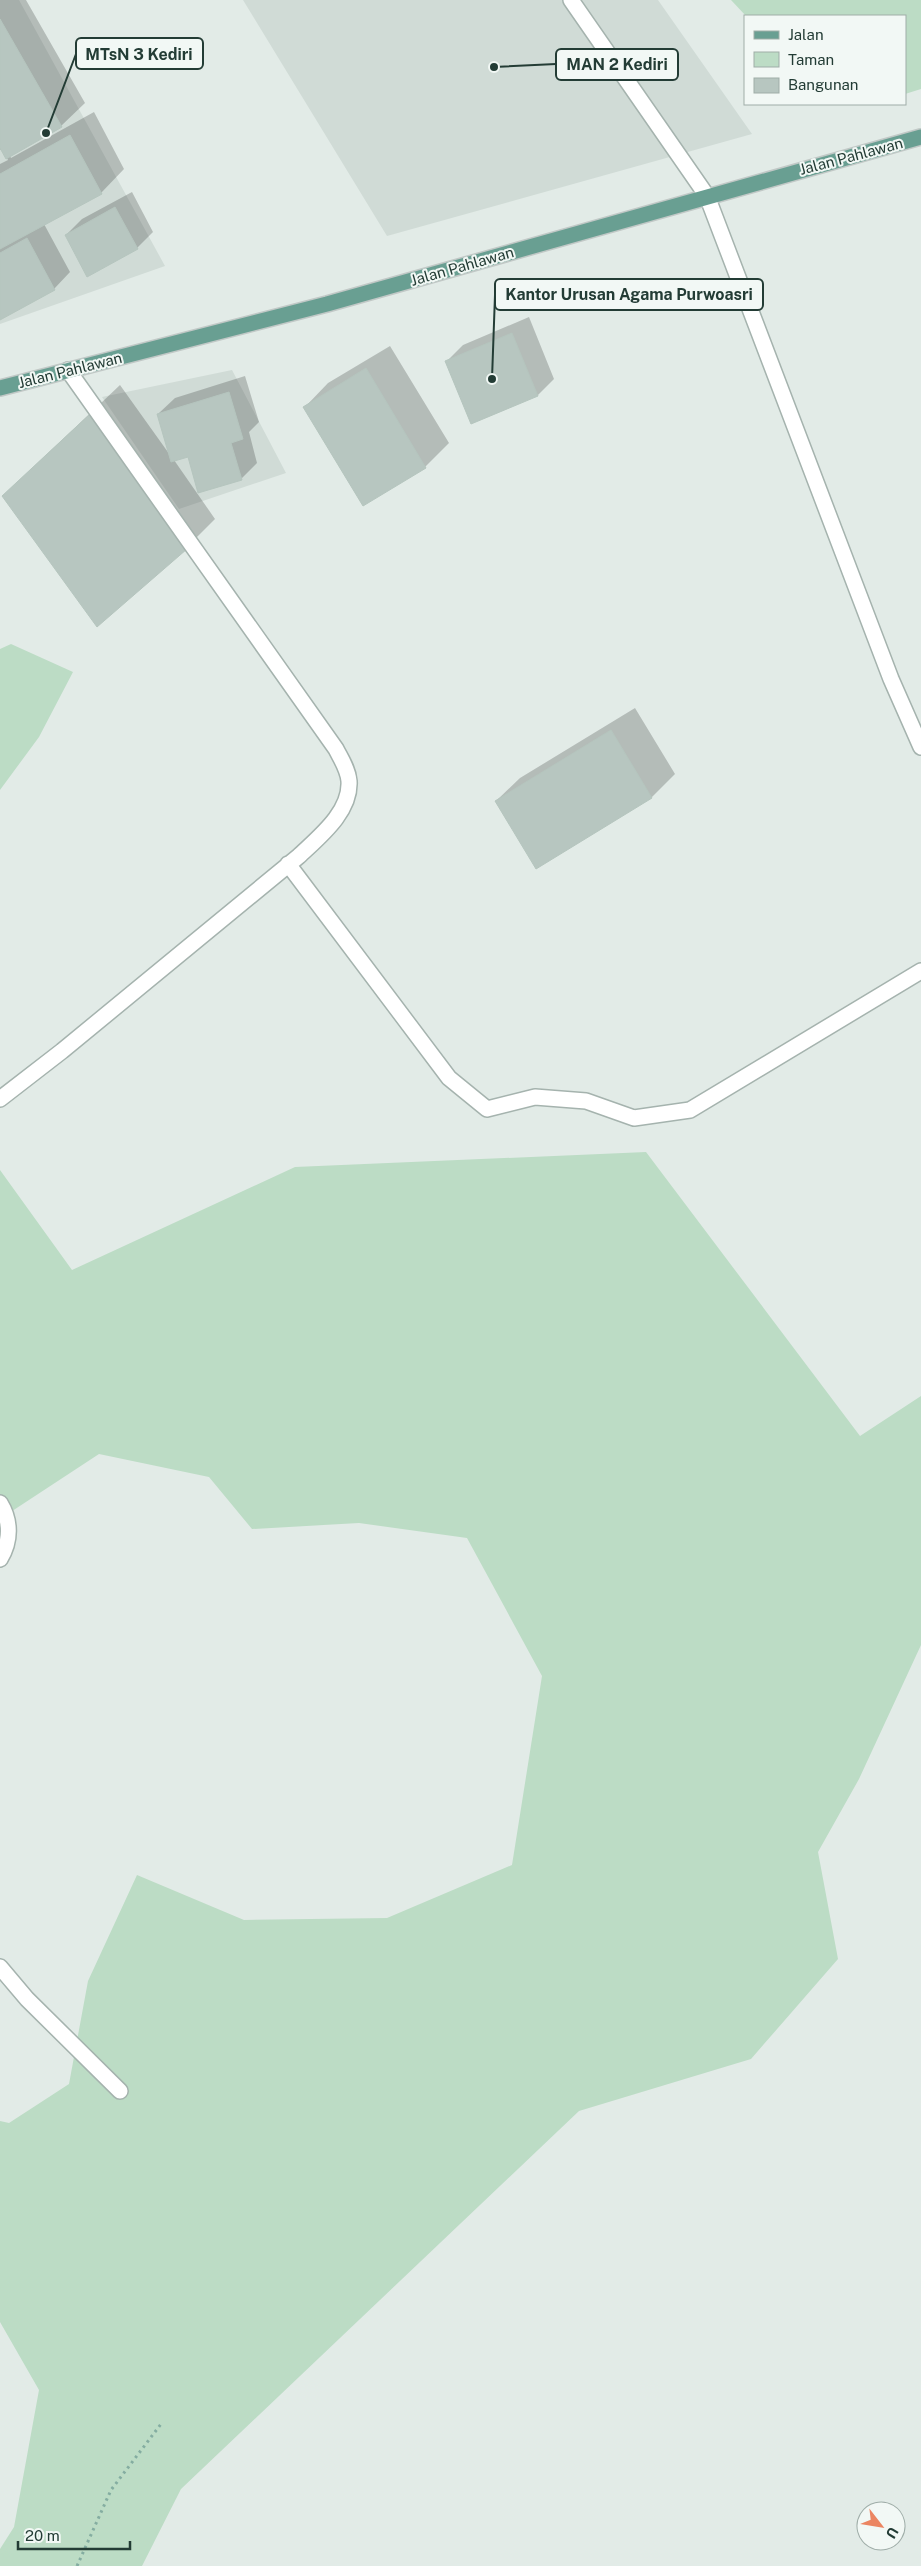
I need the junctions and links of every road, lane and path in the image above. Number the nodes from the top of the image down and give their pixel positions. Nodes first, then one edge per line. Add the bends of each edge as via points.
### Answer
1 (570, 0) edge
2 (921, 137) edge
3 (707, 196) junction
4 (68, 370) junction
5 (0, 388) edge
6 (921, 747) edge
7 (288, 864) junction
8 (921, 971) edge
9 (0, 1099) edge
10 (0, 1503) edge
11 (0, 1559) edge
12 (0, 1967) edge
13 (120, 2090) dead end
14 (161, 2424) dead end
15 (77, 2566) edge

1 - 3 street
2 - 3 main road, Jalan Pahlawan
3 - 4 main road, Jalan Pahlawan via 327,304
3 - 6 street via 890,679
4 - 5 main road, Jalan Pahlawan
4 - 7 street via 336,748 346,768 349,788 340,810 330,826
7 - 8 street via 449,1078 487,1109 535,1097 586,1101 634,1118 690,1110
7 - 9 street
10 - 11 street via 8,1524 6,1549
12 - 13 street via 27,1999
14 - 15 path via 111,2490

